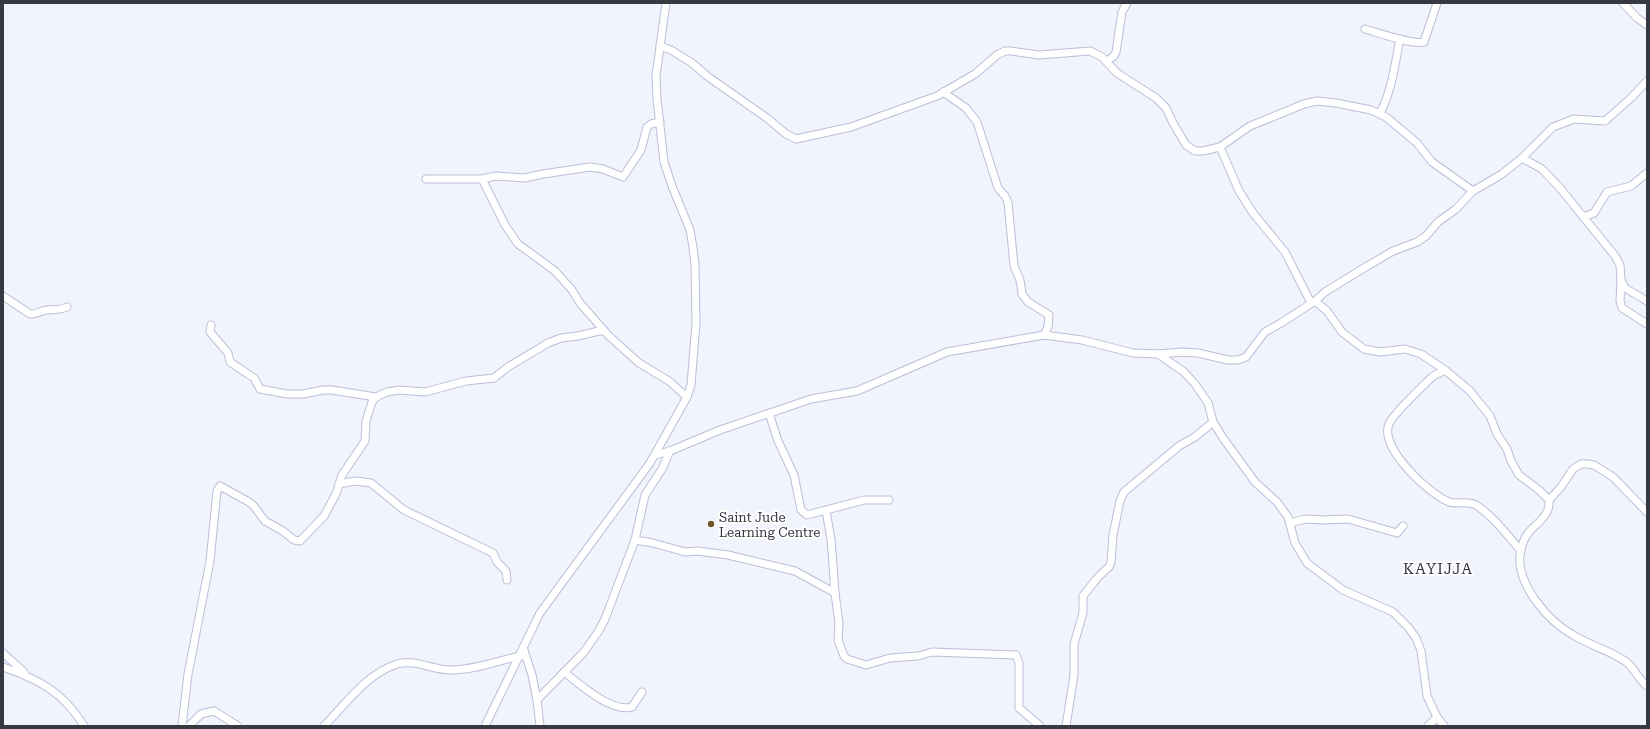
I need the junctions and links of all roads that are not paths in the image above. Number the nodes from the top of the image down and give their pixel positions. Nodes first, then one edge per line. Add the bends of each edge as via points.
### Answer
1 (666, 3) edge
2 (1127, 3) edge
3 (1437, 3) edge
4 (1623, 3) edge
5 (1647, 25) edge
6 (1365, 29) dead end
7 (1400, 39) junction
8 (660, 46) junction
9 (1107, 61) junction
10 (1647, 81) edge
11 (943, 92) junction
12 (1380, 113) junction
13 (660, 122) junction
14 (1220, 147) junction
15 (1522, 158) junction
16 (1647, 173) edge
17 (426, 179) dead end
18 (482, 179) junction
19 (1474, 191) junction
20 (1583, 218) junction
21 (1621, 280) junction
22 (3, 296) edge
23 (1647, 301) edge
24 (1313, 302) junction
25 (67, 307) dead end
26 (1647, 324) edge
27 (210, 325) dead end
28 (604, 331) junction
29 (1044, 335) junction
30 (1158, 354) junction
31 (1445, 370) junction
32 (376, 397) junction
33 (687, 397) junction
34 (769, 413) junction
35 (1213, 422) junction
36 (670, 451) junction
37 (655, 455) junction
38 (339, 484) junction
39 (889, 500) dead end
40 (1549, 500) junction
41 (826, 511) junction
42 (1647, 512) edge
43 (1290, 523) junction
44 (1403, 526) dead end
45 (634, 540) junction
46 (1521, 551) junction
47 (507, 580) dead end
48 (835, 593) junction
49 (523, 647) junction
50 (3, 653) edge
51 (520, 656) junction
52 (3, 667) edge
53 (564, 672) junction
54 (27, 675) junction
55 (1647, 686) edge
56 (642, 692) dead end
57 (538, 700) junction
58 (1437, 717) junction
59 (84, 726) edge
60 (182, 726) edge
61 (189, 726) edge
62 (238, 726) edge
63 (324, 726) edge
64 (485, 726) edge
65 (540, 726) edge
66 (1040, 726) edge
67 (1066, 726) edge
68 (1428, 726) edge
69 (1444, 726) edge

1 - 8 street
2 - 9 street via 1122,12 1116,52
3 - 7 street via 1424,42
4 - 5 street
6 - 7 street
7 - 12 street via 1389,90
8 - 11 street via 692,63 796,139 851,127
8 - 13 street via 656,76
9 - 11 street via 1090,51 1038,55 1005,51 975,74
9 - 14 street via 1117,73 1156,98 1166,108 1190,149 1203,151
10 - 15 street via 1605,121 1566,121 1553,127
11 - 29 street via 966,108 977,122 998,188 1008,202 1014,266 1022,294 1028,302 1049,315
12 - 14 street via 1317,101 1250,126
12 - 19 street via 1406,132 1432,162
13 - 18 street via 647,127 641,150 623,177 590,167 524,178 496,176
13 - 33 street via 664,162 690,230 695,264 696,323 693,373
14 - 24 street via 1239,191 1253,213 1285,252
15 - 19 street
15 - 20 street via 1542,169
16 - 20 street via 1631,186 1607,192 1594,213
17 - 18 street
18 - 28 street via 505,225 518,244 555,271
19 - 24 street via 1438,222 1426,236 1393,251
20 - 21 street via 1615,256 1620,265
21 - 23 street via 1625,288
21 - 26 street via 1622,308
22 - 25 street via 33,315 47,310 59,311
24 - 30 street via 1265,332 1246,357 1238,360 1182,352
24 - 31 street via 1327,311 1342,332 1364,350 1405,349 1421,354
27 - 32 street via 210,332 228,353 230,362 254,378 260,389 287,394 332,390
28 - 32 street via 548,342 494,378 466,381 425,392 399,390
28 - 33 street via 639,363 669,381
29 - 30 street via 1082,340 1133,353
29 - 34 street via 947,352 857,391 811,399
30 - 35 street via 1184,372 1195,384 1208,403
31 - 40 street via 1470,391 1490,416 1520,475
31 - 46 street via 1433,377 1389,424 1387,431 1394,453 1410,472 1433,492 1450,502 1478,506
32 - 38 street via 366,421 365,441 342,475
33 - 37 street
34 - 36 street
34 - 41 street via 778,441 794,475 801,510 807,515
35 - 43 street via 1244,468 1277,502
35 - 67 street via 1179,446 1124,492 1113,535 1111,562 1083,596 1083,613 1074,644 1074,675
36 - 37 street
36 - 45 street via 645,495
37 - 49 street via 540,613
38 - 47 street via 355,481 371,483 404,510 493,553 497,562 506,571
38 - 60 street via 324,516 297,542 264,521 249,502 225,487 218,488 210,561 188,674
39 - 41 street via 864,500
40 - 42 street via 1573,469 1581,464 1588,464 1613,477
40 - 46 street via 1548,511 1529,532
41 - 48 street
43 - 44 street via 1305,519 1348,519 1389,532 1397,532
43 - 58 street via 1295,543 1307,563 1343,590 1392,612 1408,627 1421,651 1427,696
45 - 48 street via 685,552 728,555 795,571
45 - 53 street via 610,608 598,632 584,652
46 - 55 street via 1519,565 1534,599 1564,630 1627,662
48 - 66 street via 839,623 838,640 847,659 866,665 890,658 932,652 1016,655 1019,708
49 - 51 street
49 - 57 street
50 - 54 street
51 - 63 street via 481,666 451,670 420,663 397,664 364,683
51 - 64 street
52 - 54 street
53 - 56 street via 589,692 626,709 632,707
53 - 57 street
54 - 59 street via 54,690
57 - 65 street
58 - 68 street
58 - 69 street
61 - 62 street via 202,714 214,711

